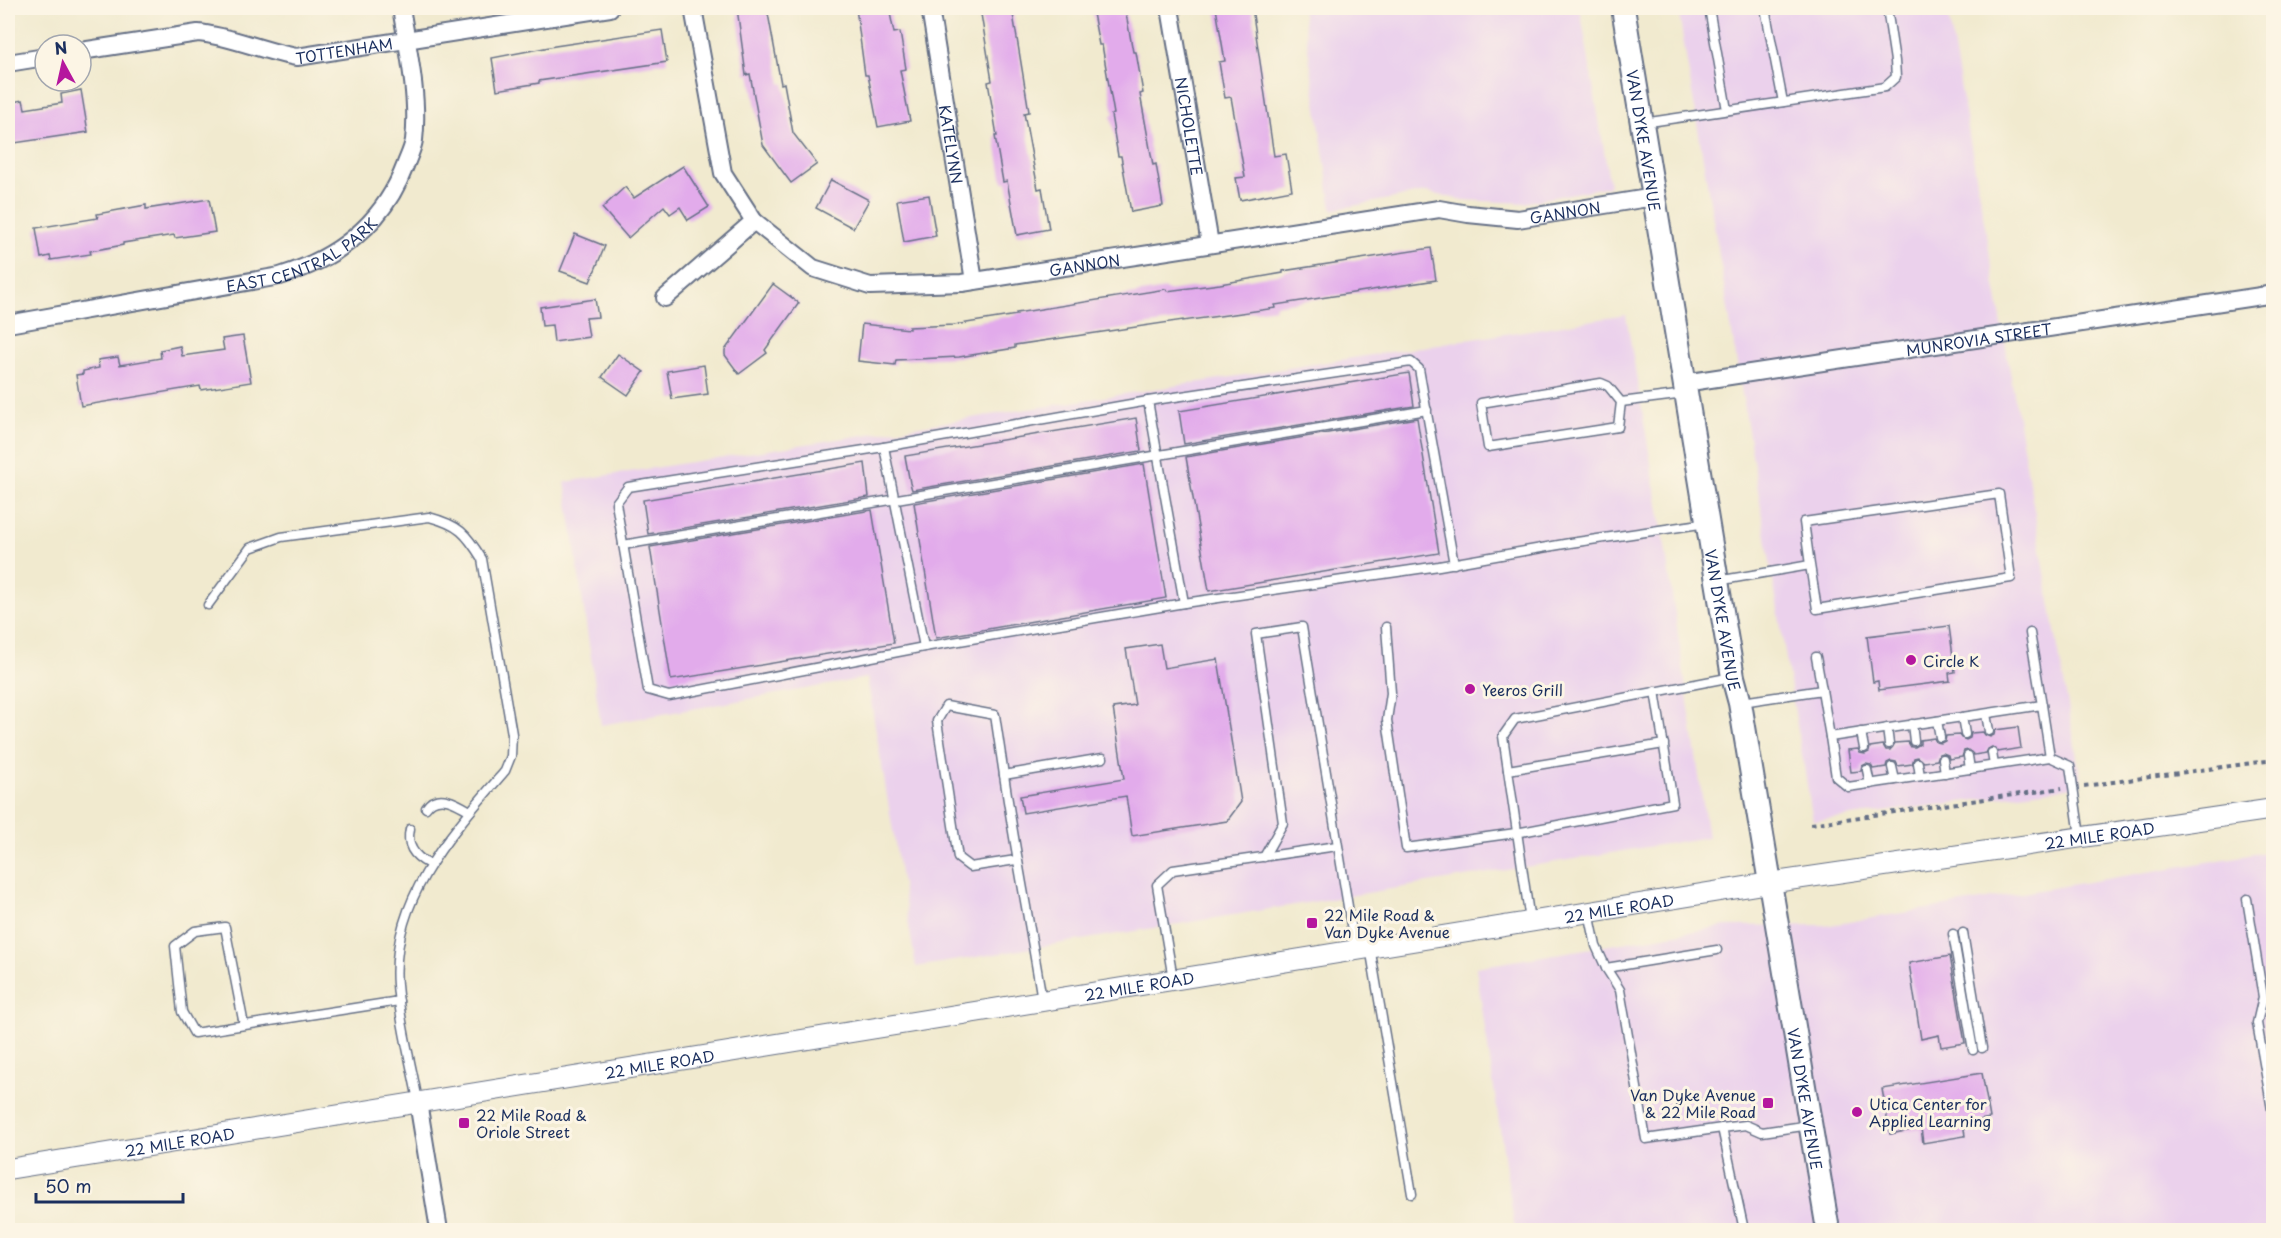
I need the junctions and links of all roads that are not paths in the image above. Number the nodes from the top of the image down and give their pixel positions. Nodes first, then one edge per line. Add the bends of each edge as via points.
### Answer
1 (402, 8) edge
2 (610, 8) edge
3 (693, 8) edge
4 (930, 8) edge
5 (1170, 8) edge
6 (1623, 8) edge
7 (1709, 8) edge
8 (1766, 8) edge
9 (1887, 8) edge
10 (406, 39) junction
11 (93, 49) edge
12 (33, 59) edge
13 (8, 63) edge
14 (1783, 102) junction
15 (1727, 110) junction
16 (1642, 123) junction
17 (1654, 197) junction
18 (754, 221) junction
19 (1210, 244) junction
20 (974, 281) junction
21 (2274, 294) edge
22 (665, 298) dead end
23 (8, 324) edge
24 (1685, 388) junction
25 (1148, 401) junction
26 (1621, 402) junction
27 (1427, 410) junction
28 (884, 447) junction
29 (1158, 454) junction
30 (894, 499) junction
31 (1707, 523) junction
32 (623, 545) junction
33 (1454, 564) junction
34 (1810, 565) junction
35 (1717, 581) junction
36 (1184, 603) junction
37 (208, 605) dead end
38 (1386, 627) dead end
39 (2030, 633) dead end
40 (924, 647) junction
41 (1816, 657) dead end
42 (1733, 677) junction
43 (1822, 690) junction
44 (1655, 691) junction
45 (1740, 703) junction
46 (2042, 705) junction
47 (1986, 714) junction
48 (1962, 717) junction
49 (1937, 721) junction
50 (1912, 724) junction
51 (1887, 728) junction
52 (1989, 731) dead end
53 (1862, 732) junction
54 (1965, 734) dead end
55 (1830, 737) junction
56 (1940, 737) dead end
57 (1914, 741) dead end
58 (1664, 744) junction
59 (1889, 744) dead end
60 (1864, 748) dead end
61 (1992, 753) dead end
62 (1968, 756) dead end
63 (2050, 757) junction
64 (1103, 758) dead end
65 (1943, 759) dead end
66 (1918, 763) dead end
67 (1994, 765) junction
68 (1893, 766) dead end
69 (1970, 769) junction
70 (1508, 770) junction
71 (1867, 770) dead end
72 (1946, 773) junction
73 (1004, 775) junction
74 (1920, 776) junction
75 (1895, 780) junction
76 (1870, 784) junction
77 (426, 808) dead end
78 (2274, 809) edge
79 (470, 812) junction
80 (410, 829) dead end
81 (1516, 833) junction
82 (2080, 837) junction
83 (1337, 846) junction
84 (1264, 857) junction
85 (1016, 860) junction
86 (429, 864) junction
87 (1770, 883) junction
88 (2247, 898) dead end
89 (1589, 912) junction
90 (1530, 921) junction
91 (1963, 933) dead end
92 (1953, 934) dead end
93 (1363, 948) junction
94 (1717, 950) dead end
95 (1606, 968) junction
96 (1173, 979) junction
97 (1042, 1000) junction
98 (399, 1001) junction
99 (244, 1026) junction
100 (418, 1102) junction
101 (2274, 1121) edge
102 (1810, 1125) junction
103 (1722, 1128) junction
104 (8, 1169) edge
105 (1412, 1194) dead end
106 (439, 1230) edge
107 (1744, 1230) edge
108 (1825, 1230) edge

1 - 10 street, EAST CENTRAL PARK
2 - 10 street, TOTTENHAM
3 - 18 street, GANNON via 723,172
4 - 20 street, KATELYNN
5 - 19 street, NICHOLETTE
6 - 16 main road, VAN DYKE AVENUE
7 - 15 lane
8 - 14 lane
9 - 14 lane via 1896,77 1885,87
10 - 11 street, TOTTENHAM via 297,57 198,33
10 - 23 street, EAST CENTRAL PARK via 414,141 387,204 338,251 303,269 271,278
12 - 13 street
14 - 15 lane
15 - 16 lane
16 - 17 main road, VAN DYKE AVENUE
17 - 19 street, GANNON via 1518,219 1438,209
17 - 24 main road, VAN DYKE AVENUE
18 - 20 street, GANNON via 813,268 870,286
18 - 22 street
19 - 20 street, GANNON
21 - 24 street, MUNROVIA STREET
24 - 26 lane
24 - 31 main road, VAN DYKE AVENUE
25 - 27 lane via 1411,362 1419,369
25 - 28 lane
25 - 29 lane
26 - 26 lane via 1601,383 1481,403 1488,447 1618,427
27 - 29 lane
27 - 33 lane
28 - 30 lane
28 - 32 lane via 628,487 616,503
29 - 30 lane
29 - 36 lane
30 - 32 lane
30 - 40 lane
31 - 33 lane
31 - 35 main road, VAN DYKE AVENUE
32 - 40 lane via 648,690 669,696
33 - 36 lane
34 - 34 lane via 1804,522 1999,494 2011,578 1817,609
34 - 35 lane
35 - 42 main road, VAN DYKE AVENUE
36 - 40 lane
37 - 79 lane via 250,548 281,537 429,517 451,523 471,541 482,559 512,734 511,756 505,771
38 - 81 lane via 1391,693 1387,720 1406,848
39 - 46 lane
41 - 43 lane
42 - 44 lane
42 - 45 main road, VAN DYKE AVENUE
43 - 45 lane
43 - 55 lane
44 - 58 lane
44 - 70 lane via 1515,719 1503,736
45 - 87 main road, VAN DYKE AVENUE
46 - 47 lane
46 - 63 lane
47 - 48 lane
47 - 52 lane
48 - 49 lane
48 - 54 lane
49 - 50 lane
49 - 56 lane
50 - 51 lane
50 - 57 lane
51 - 53 lane
51 - 59 lane
53 - 55 lane
53 - 60 lane
55 - 76 lane via 1836,777 1848,787
58 - 70 lane
58 - 81 lane via 1673,803
61 - 67 lane
62 - 69 lane
63 - 67 lane
63 - 82 lane via 2070,766
64 - 73 lane
65 - 72 lane
66 - 74 lane
67 - 69 lane
68 - 75 lane
69 - 72 lane
70 - 81 lane
71 - 76 lane
72 - 74 lane
73 - 85 lane
73 - 85 lane via 995,715 946,706 937,720 958,858 970,867
74 - 75 lane
75 - 76 lane
77 - 79 lane via 429,803 454,800
78 - 82 street, 22 MILE ROAD
79 - 86 lane
80 - 86 lane via 411,848
81 - 90 lane
82 - 87 street, 22 MILE ROAD
83 - 84 lane
83 - 84 lane via 1302,627 1256,634 1282,823
83 - 93 lane
84 - 96 lane via 1173,870 1158,885
85 - 97 lane
86 - 98 lane via 402,925 396,958
87 - 89 street, 22 MILE ROAD
87 - 102 main road, VAN DYKE AVENUE
88 - 101 lane via 2263,998 2257,1023
89 - 90 street, 22 MILE ROAD
89 - 95 lane via 1596,946
90 - 93 street, 22 MILE ROAD
91 - 92 lane via 1978,1049
93 - 96 street, 22 MILE ROAD
93 - 105 lane
94 - 95 lane
95 - 103 lane via 1620,990 1646,1139
96 - 97 street, 22 MILE ROAD
97 - 100 street, 22 MILE ROAD
98 - 99 lane
98 - 100 lane
99 - 99 lane via 194,1033 182,1012 175,946 195,931 225,927
100 - 104 street, 22 MILE ROAD
100 - 106 street
102 - 103 lane via 1762,1132 1746,1125
102 - 108 main road, VAN DYKE AVENUE
103 - 107 lane

